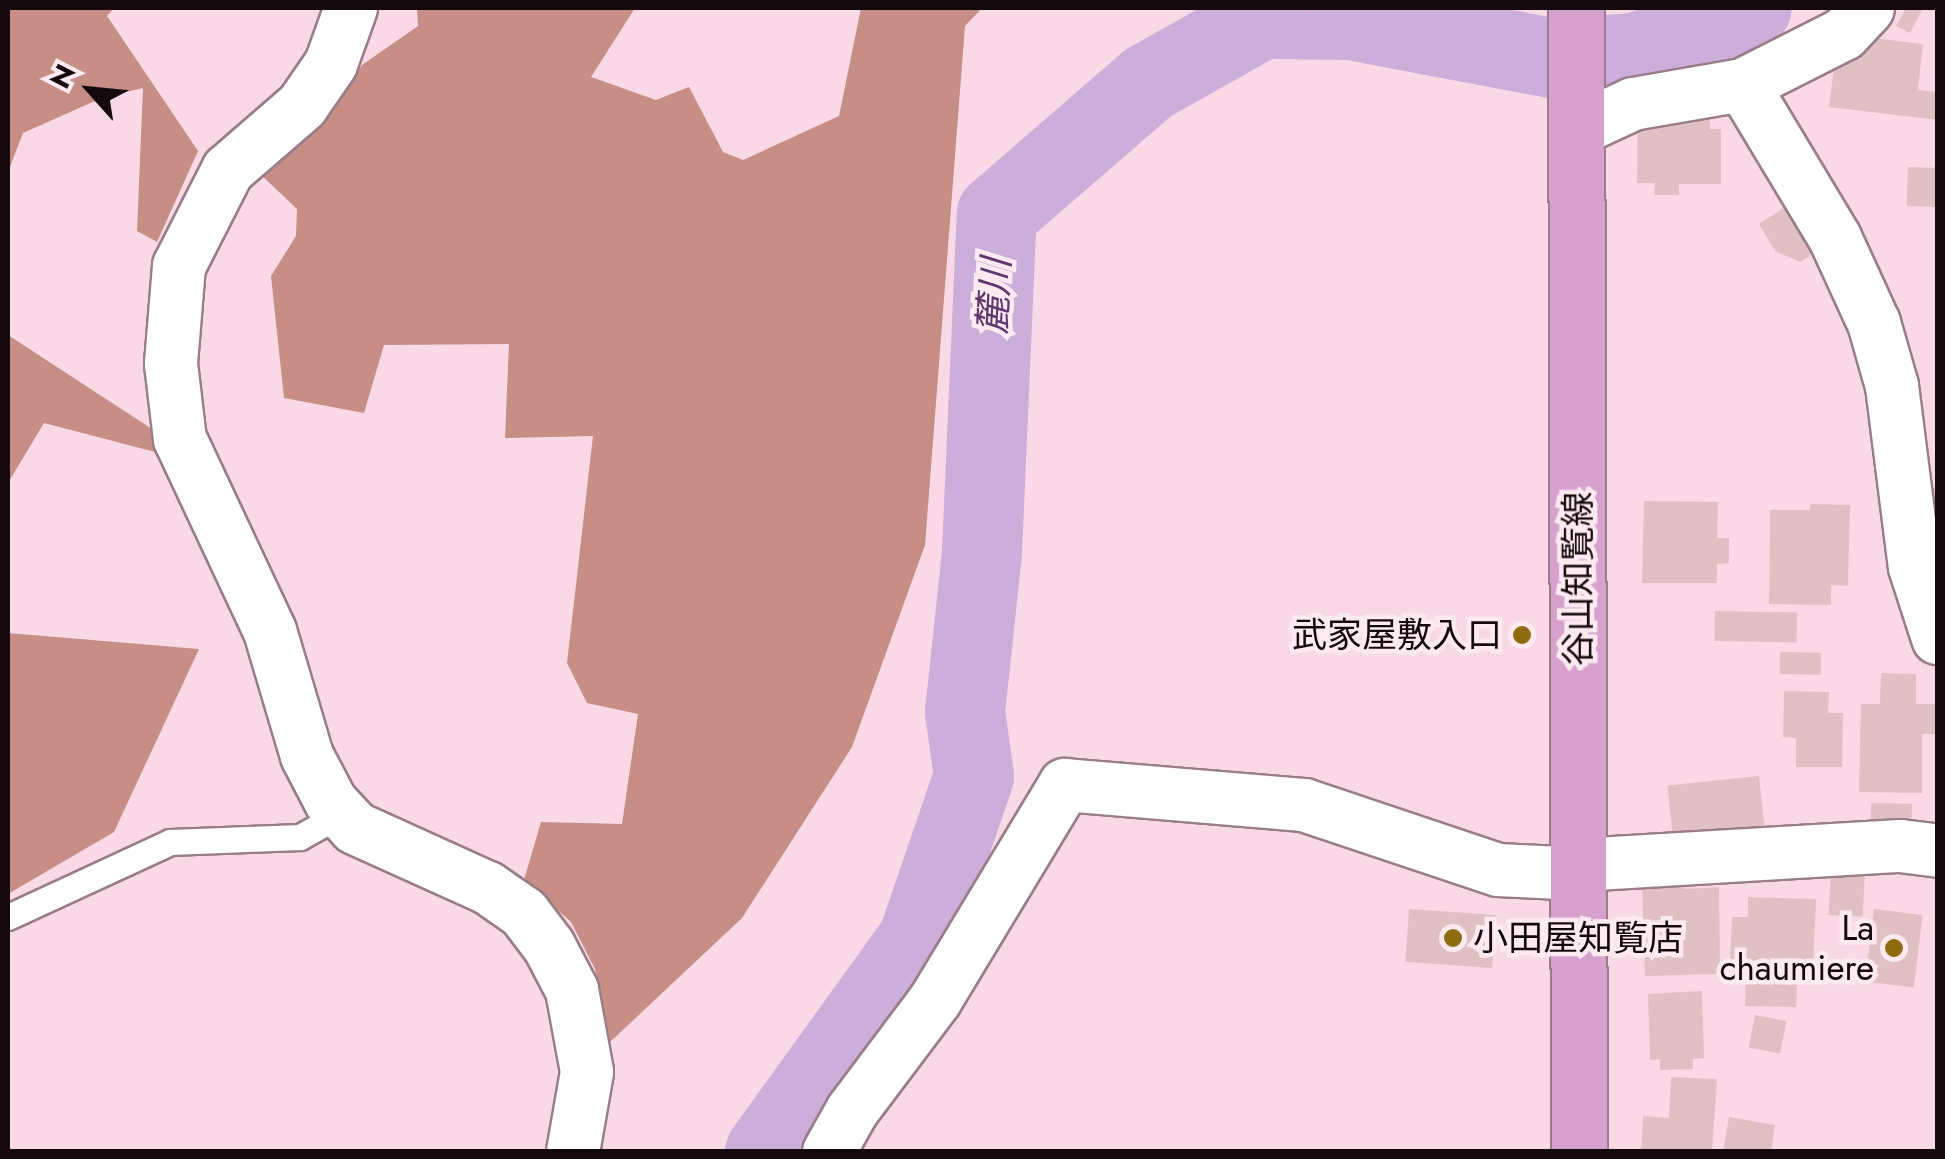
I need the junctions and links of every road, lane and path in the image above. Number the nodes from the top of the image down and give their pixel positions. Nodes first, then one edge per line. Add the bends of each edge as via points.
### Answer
1 (350, 8) edge
2 (1576, 8) edge
3 (1868, 8) edge
4 (1743, 85) junction
5 (1575, 117) junction
6 (1938, 638) edge
7 (341, 814) junction
8 (1938, 850) edge
9 (1579, 865) junction
10 (8, 917) edge
11 (573, 1152) edge
12 (829, 1152) edge
13 (1580, 1152) edge

1 - 7 street via 331,64 302,106 228,170 203,210 179,266 172,364 180,439 270,632 307,756
2 - 5 main road, 谷山知覧線
3 - 4 street via 1844,34
4 - 5 street
4 - 6 street via 1835,238 1874,323 1892,386 1915,567
5 - 9 main road, 谷山知覧線
7 - 10 lane via 300,838 170,842
7 - 11 street via 355,828 488,888 524,913 549,946 572,990 587,1072
8 - 9 street via 1900,846
9 - 12 street via 1561,872 1498,870 1304,806 1065,785 936,1000 852,1110
9 - 13 main road, 谷山知覧線

